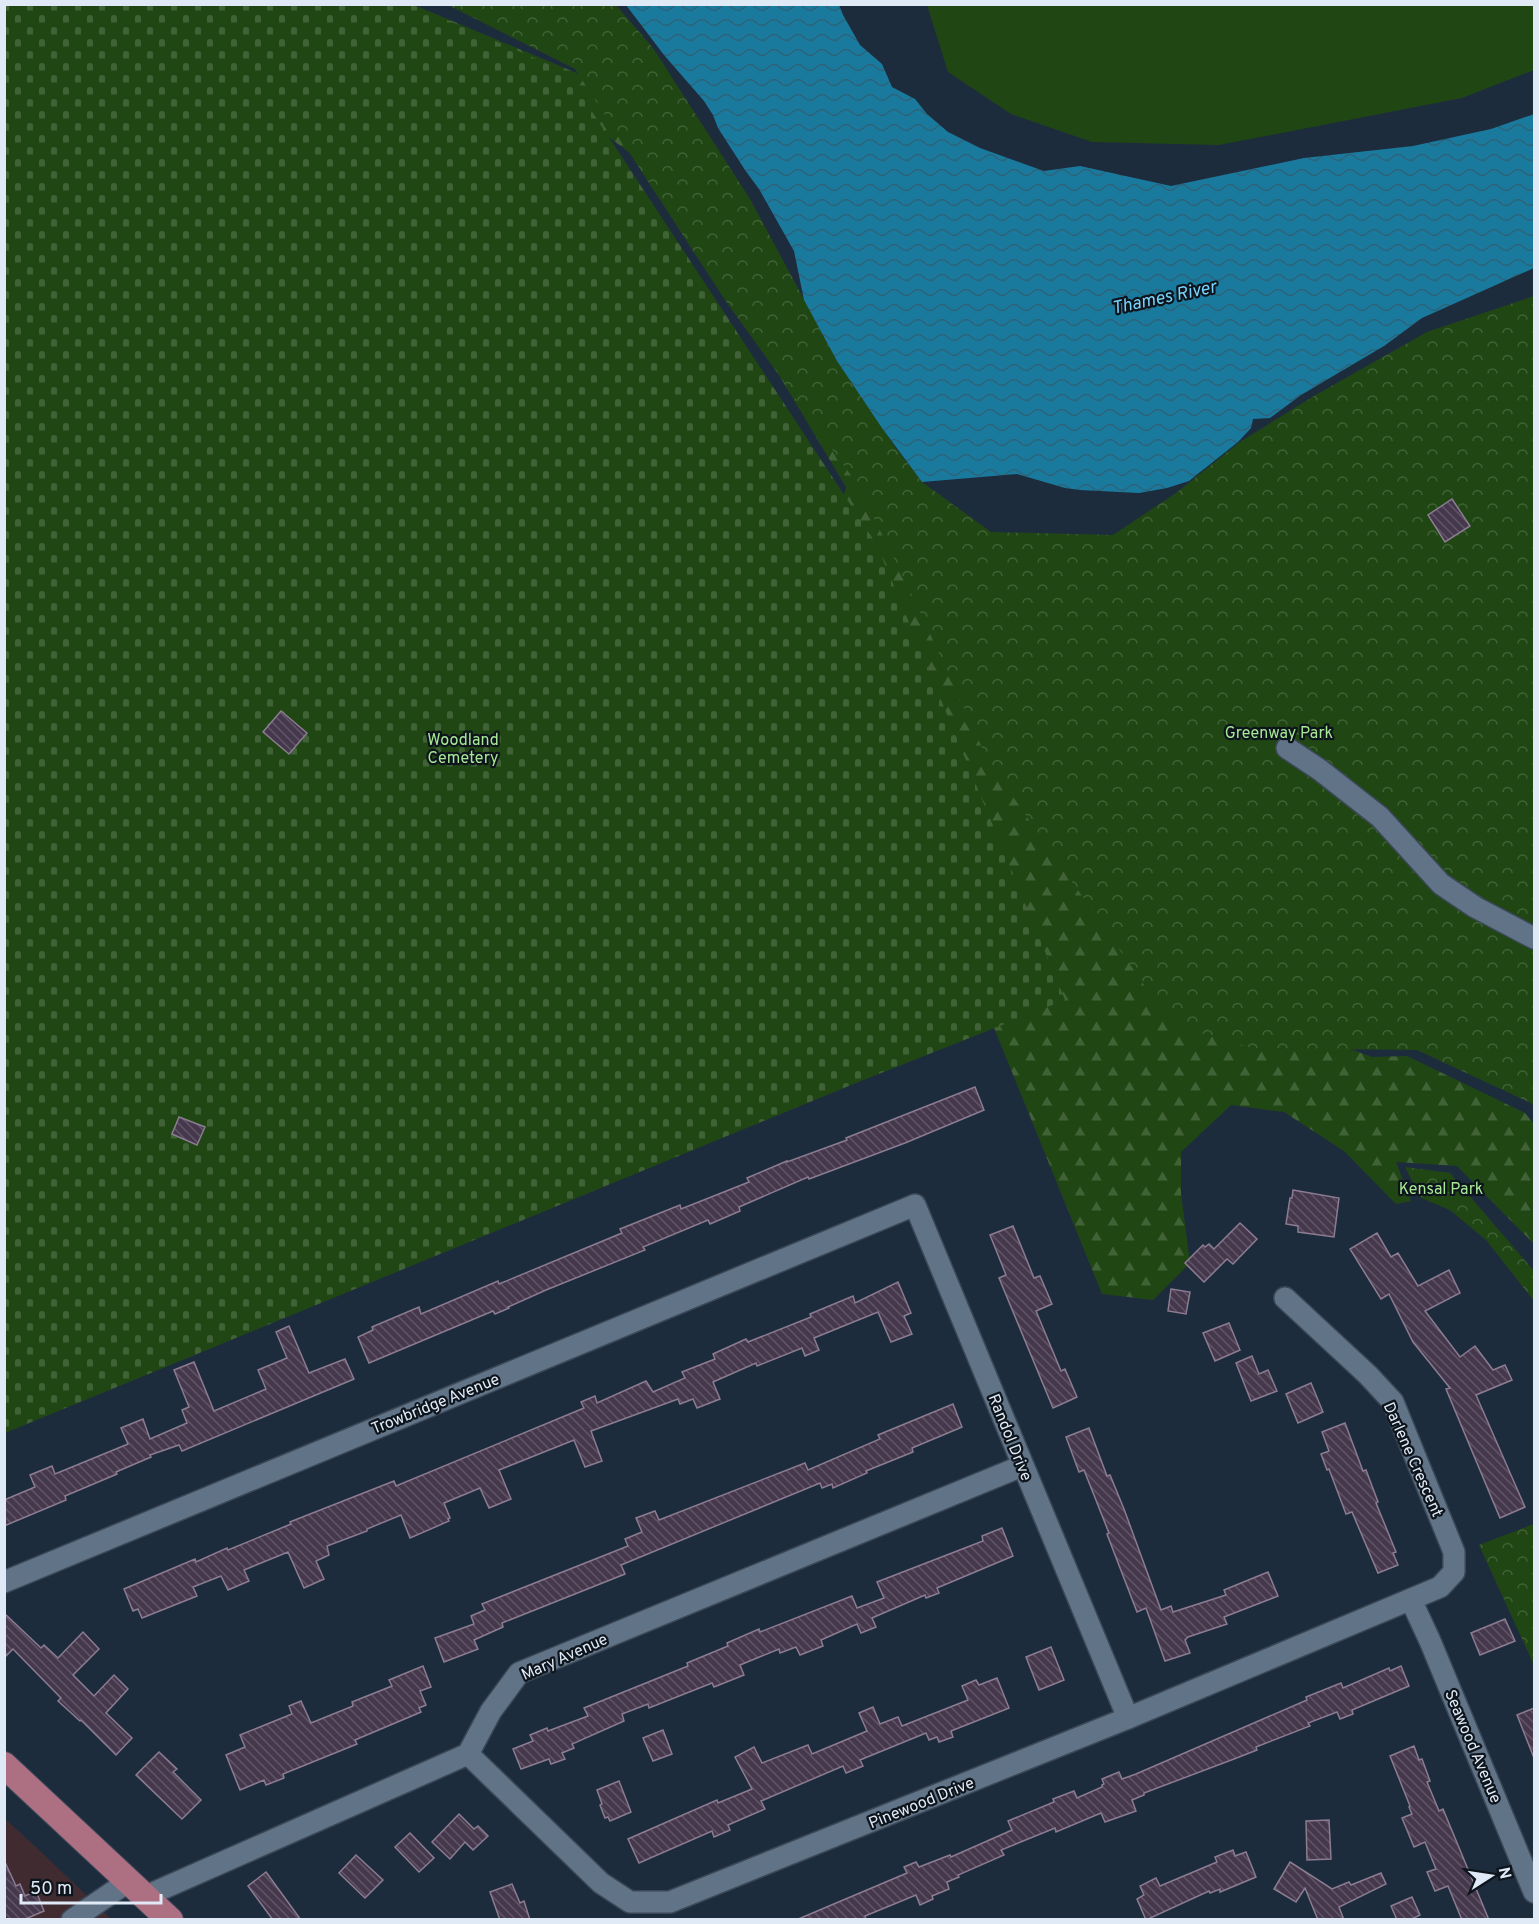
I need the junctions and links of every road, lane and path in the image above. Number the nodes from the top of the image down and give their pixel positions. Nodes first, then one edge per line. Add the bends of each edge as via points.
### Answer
1 (1287, 748) dead end
2 (1534, 938) edge
3 (866, 1225) joint
4 (1285, 1298) dead end
5 (1022, 1466) junction
6 (4, 1582) edge
7 (1411, 1600) junction
8 (1128, 1719) junction
9 (468, 1754) junction
10 (4, 1765) edge
11 (137, 1888) junction
12 (1534, 1892) edge
13 (72, 1920) edge
14 (170, 1920) edge

1 - 2 street via 1380,817 1441,884
3 - 5 street, Randol Drive via 915,1205
3 - 6 street, Trowbridge Avenue
4 - 7 street, Darlene Crescent via 1393,1402 1454,1552 1454,1572 1440,1587
5 - 8 street, Randol Drive
5 - 9 street, Mary Avenue via 519,1672 491,1711
7 - 8 street, Pinewood Drive
7 - 12 street, Seawood Avenue
8 - 9 street, Pinewood Drive via 670,1902 630,1902 601,1883
9 - 11 street
10 - 11 main road
11 - 13 street
11 - 14 main road

